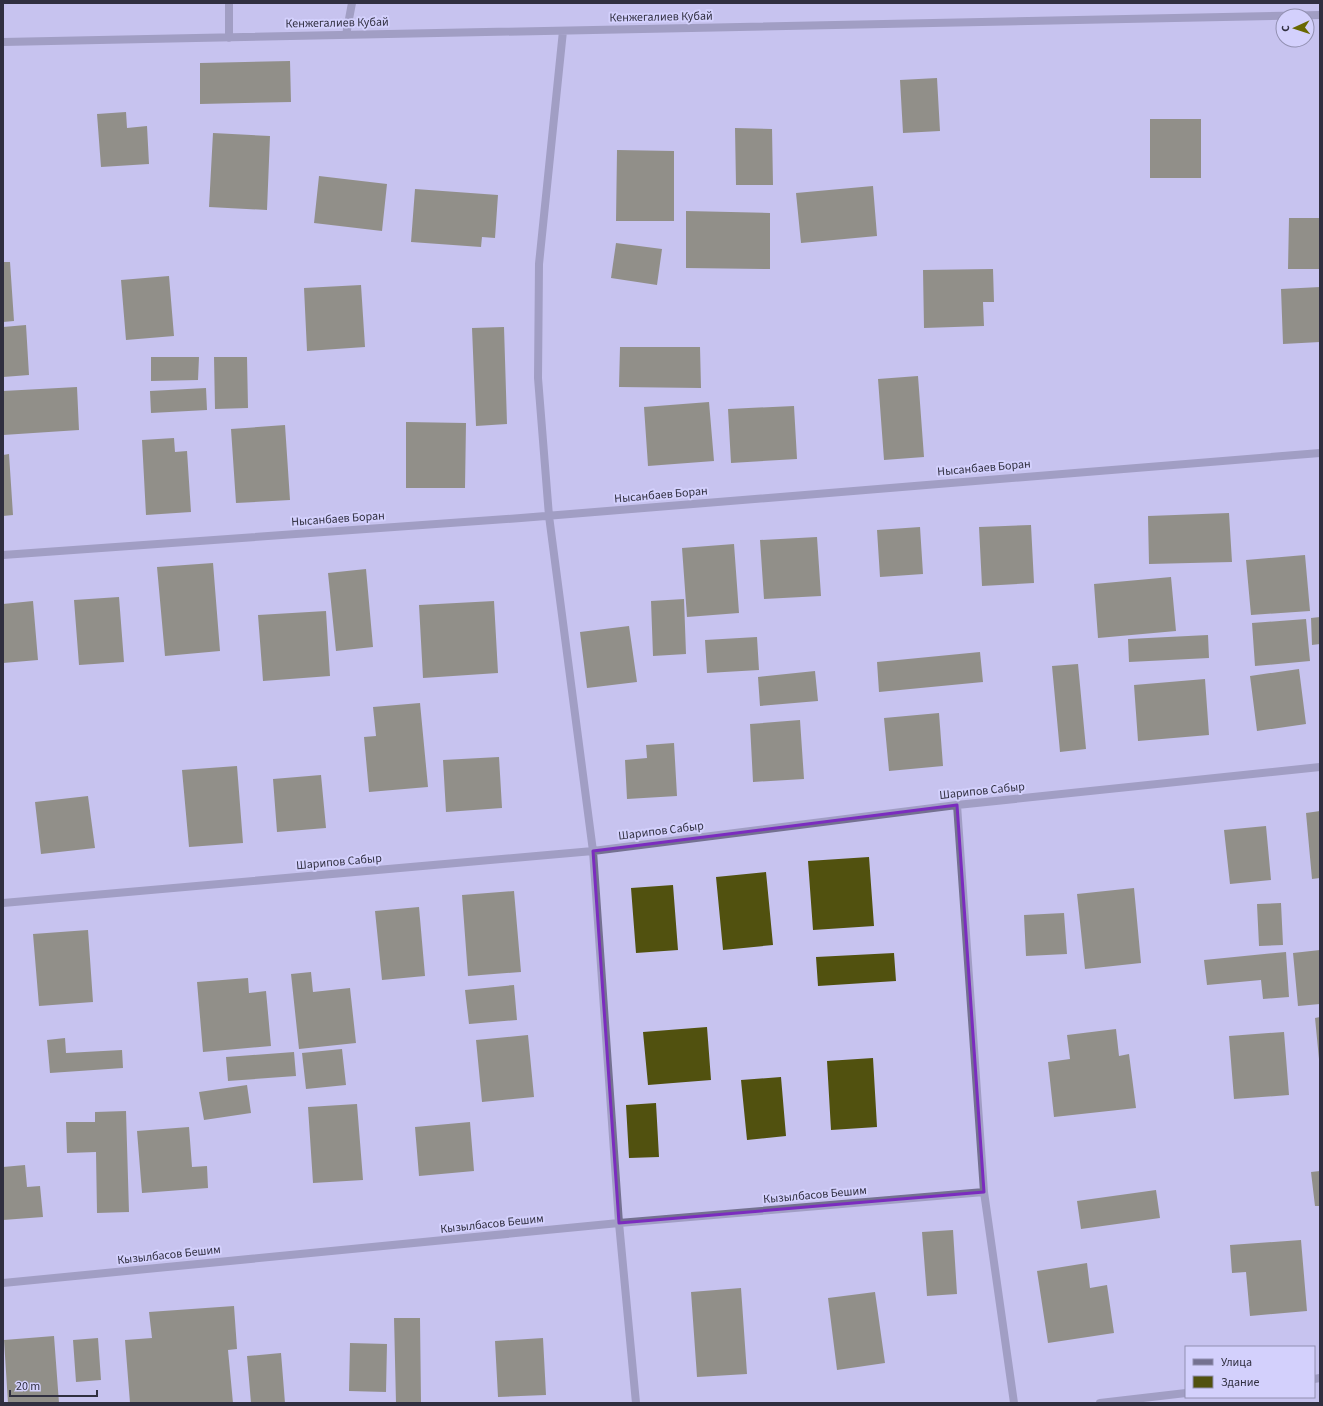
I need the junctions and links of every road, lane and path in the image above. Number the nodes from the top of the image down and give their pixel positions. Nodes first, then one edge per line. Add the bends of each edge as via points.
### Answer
1 (229, 3) edge
2 (352, 3) edge
3 (1320, 15) edge
4 (563, 31) junction
5 (346, 35) junction
6 (229, 38) junction
7 (3, 42) edge
8 (1320, 453) edge
9 (549, 516) junction
10 (3, 555) edge
11 (1320, 767) edge
12 (957, 805) junction
13 (593, 851) junction
14 (3, 903) edge
15 (984, 1192) junction
16 (620, 1224) junction
17 (3, 1283) edge
18 (1185, 1393) edge
19 (636, 1403) edge
20 (1014, 1403) edge
21 (1100, 1403) edge

1 - 6 street
2 - 5 street
3 - 4 street, Кенжегалиев Кубай
4 - 5 street, Кенжегалиев Кубай
4 - 9 street via 539,264 538,378
5 - 6 street, Кенжегалиев Кубай
6 - 7 street, Кенжегалиев Кубай
8 - 9 street, Нысанбаев Боран
9 - 10 street, Нысанбаев Боран
9 - 13 street
11 - 12 street, Шарипов Сабыр
12 - 13 street, Шарипов Сабыр
12 - 15 street
13 - 14 street, Шарипов Сабыр
13 - 16 street
15 - 16 street, Кызылбасов Бешим
15 - 20 street
16 - 17 street, Кызылбасов Бешим
16 - 19 street
18 - 21 street

